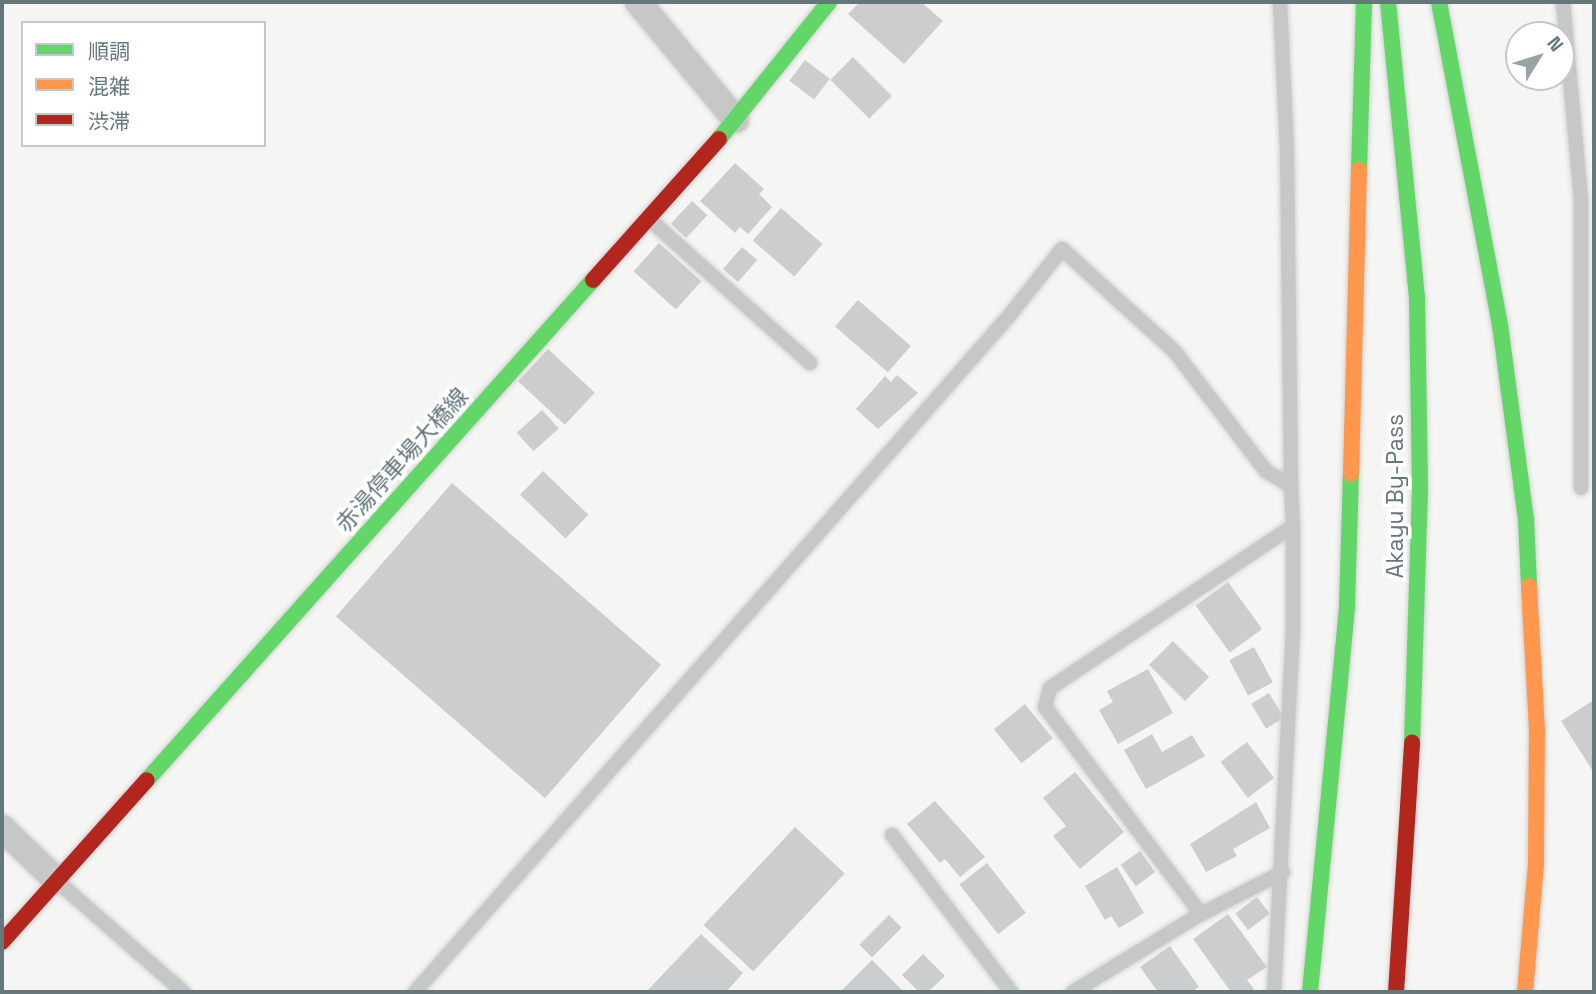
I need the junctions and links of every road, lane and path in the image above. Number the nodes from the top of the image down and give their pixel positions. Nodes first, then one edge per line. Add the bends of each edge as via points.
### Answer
1 (638, 2) edge
2 (829, 2) edge
3 (1280, 2) edge
4 (1364, 2) edge
5 (1388, 2) edge
6 (1439, 2) edge
7 (1563, 2) edge
8 (736, 120) junction
9 (648, 218) junction
10 (810, 363) dead end
11 (1291, 486) junction
12 (1581, 488) dead end
13 (1293, 526) junction
14 (2, 828) edge
15 (892, 835) dead end
16 (1283, 872) junction
17 (57, 881) junction
18 (1201, 914) junction
19 (2, 942) edge
20 (1523, 988) edge
21 (183, 992) edge
22 (415, 992) edge
23 (1012, 992) edge
24 (1073, 992) edge
25 (1274, 992) edge
26 (1310, 992) edge
27 (1396, 992) edge

1 - 8 street
2 - 8 main road, 赤湯停車場大橋線
3 - 11 lane via 1287,153
4 - 26 main road via 1348,606
5 - 27 main road, Akayu By-Pass via 1417,297 1420,489 1415,695
6 - 20 main road via 1500,325 1535,634 1536,864
7 - 12 lane via 1581,201
8 - 9 main road, 赤湯停車場大橋線
9 - 10 lane
9 - 17 main road, 赤湯停車場大橋線
11 - 13 lane
11 - 22 lane via 1266,471 1175,352 1062,249 1009,316
13 - 16 lane
13 - 18 lane via 1050,688 1045,707
14 - 17 street
15 - 23 lane
16 - 18 lane
16 - 25 lane
17 - 19 main road, 赤湯停車場大橋線
17 - 21 lane
18 - 24 lane

